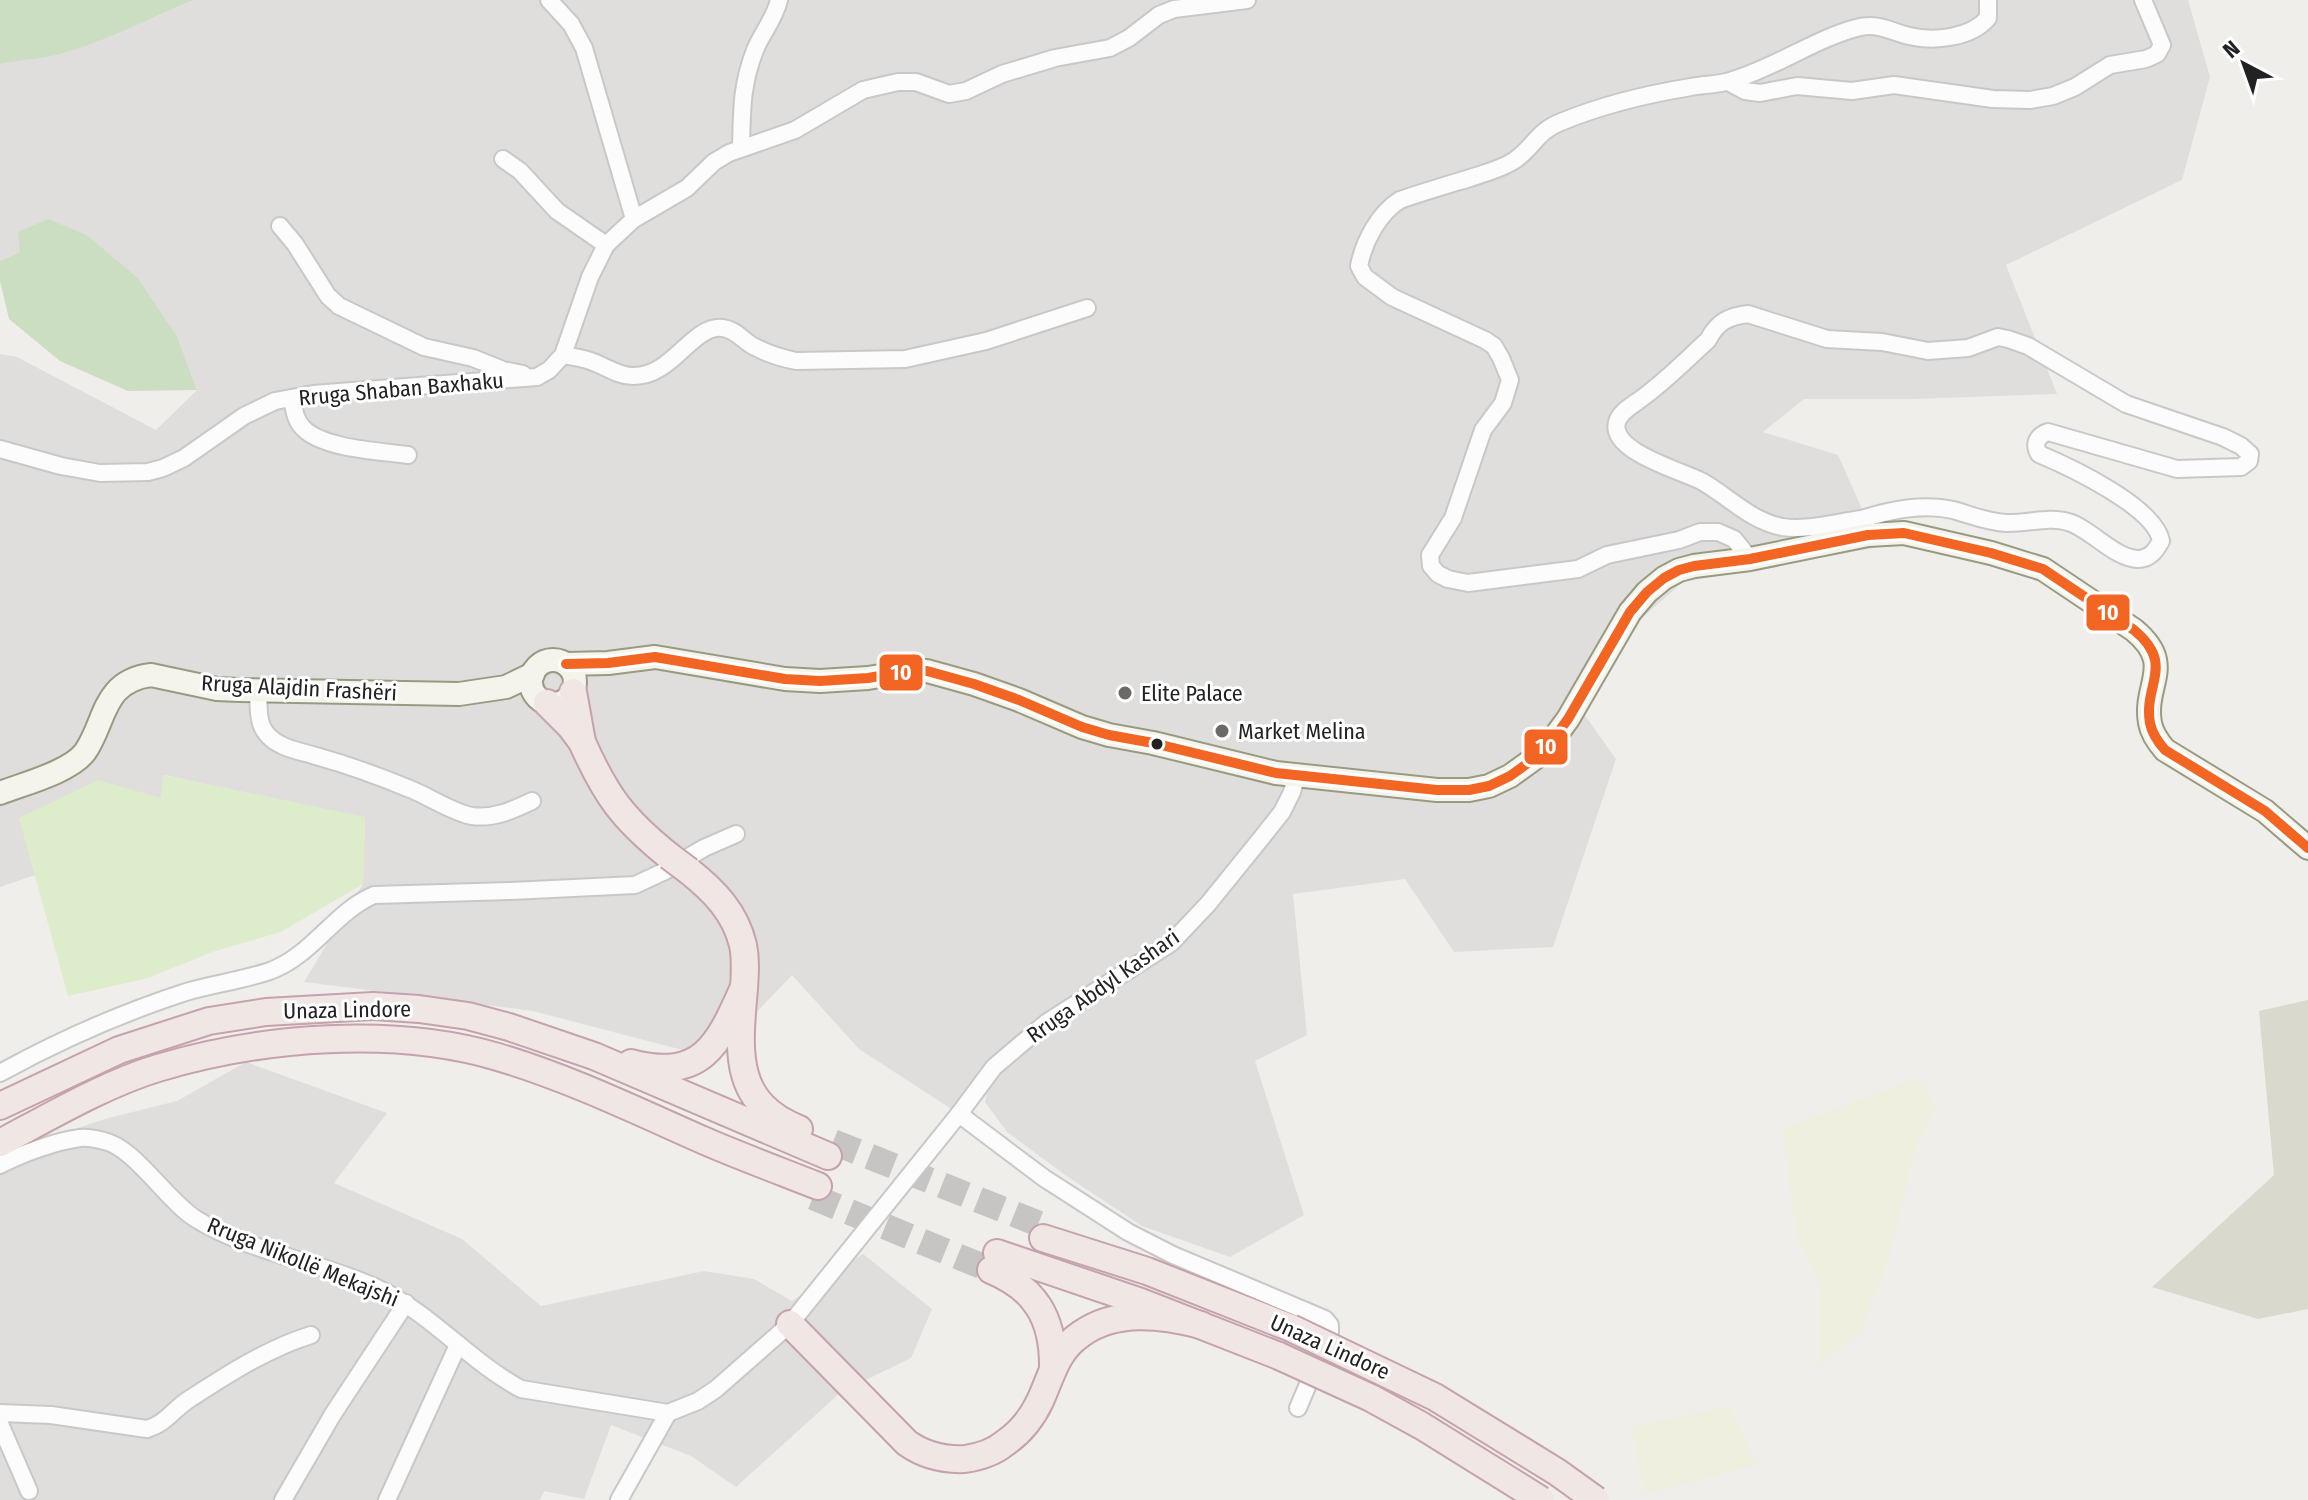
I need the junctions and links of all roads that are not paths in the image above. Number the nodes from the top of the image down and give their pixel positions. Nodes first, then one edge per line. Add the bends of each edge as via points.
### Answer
1 (549, 0) edge
2 (779, 0) edge
3 (1247, 0) edge
4 (1988, 0) edge
5 (2143, 0) edge
6 (1728, 82) junction
7 (741, 148) junction
8 (503, 159) dead end
9 (634, 219) junction
10 (280, 226) dead end
11 (606, 245) junction
12 (1087, 308) dead end
13 (563, 355) junction
14 (537, 377) junction
15 (292, 398) junction
16 (0, 449) edge
17 (408, 455) dead end
18 (1865, 527) junction
19 (1750, 559) junction
20 (571, 678) junction
21 (538, 690) junction
22 (258, 691) junction
23 (582, 742) junction
24 (1296, 777) junction
25 (0, 793) edge
26 (532, 801) dead end
27 (736, 834) dead end
28 (2308, 848) edge
29 (744, 987) junction
30 (209, 1021) junction
31 (0, 1073) edge
32 (0, 1106) edge
33 (959, 1114) junction
34 (0, 1143) edge
35 (0, 1165) edge
36 (815, 1191) tunnel mouth
37 (1045, 1232) tunnel mouth
38 (406, 1303) junction
39 (790, 1324) junction
40 (1201, 1325) junction
41 (311, 1335) dead end
42 (458, 1345) junction
43 (1053, 1365) junction
44 (1298, 1408) dead end
45 (0, 1413) edge
46 (668, 1413) junction
47 (1, 1433) edge
48 (29, 1491) dead end
49 (283, 1500) edge
50 (387, 1500) edge
51 (619, 1500) edge
52 (1541, 1500) edge
53 (1596, 1500) edge

1 - 9 street via 584,48
2 - 7 street via 743,88
3 - 7 street via 1174,9 1110,48 1055,58 966,91 949,94 916,82 863,90 795,130
4 - 6 street via 1988,18 1981,27 1958,35 1927,39 1869,24
5 - 6 street via 2162,45 2157,54 2110,65 2053,96 1993,99 1894,85 1852,91 1797,86 1760,93
6 - 19 street via 1559,122 1542,131 1516,160 1400,200 1381,217 1359,266 1392,297 1494,346 1510,380 1503,403 1483,430 1453,518 1430,555 1438,574 1468,583 1578,569 1607,555 1700,532 1734,539
7 - 9 street
8 - 11 street via 557,211
9 - 11 street
10 - 14 street via 339,306 424,347
11 - 13 street
12 - 13 street via 986,341 905,359 796,361 752,346 723,328 709,330 670,363 636,377
13 - 14 street
14 - 15 street, Rruga Shaban Baxhaku
15 - 16 street, Rruga Shaban Baxhaku via 244,416 184,458 148,472 100,473
15 - 17 street via 296,418 311,435
18 - 18 street via 1794,528 1765,521 1694,477 1643,457 1618,434 1620,415 1661,385 1721,321 1748,314 1827,339 1928,351 2008,339 2126,404 2223,437 2250,454 2241,467 2177,469 2042,434 2036,441 2039,454 2096,481 2160,532 2156,550 2140,559 2069,522 2054,520 2009,523 1951,510 1909,508
18 - 19 main road, Rruga Alajdin Frashëri
18 - 28 main road, Rruga Alajdin Frashëri via 1913,534 2043,569 2134,630 2156,663 2150,723 2165,750 2265,811
19 - 24 main road, Rruga Alajdin Frashëri via 1679,570 1647,592 1554,738 1510,776 1469,790
20 - 21 main road, Rruga Alajdin Frashëri via 568,698 557,704
20 - 21 main road, Rruga Alajdin Frashëri via 554,660 547,661 541,664
20 - 23 highway
20 - 24 main road, Rruga Alajdin Frashëri via 608,663 655,657 820,681 927,671 1109,735
21 - 22 main road, Rruga Alajdin Frashëri
21 - 23 highway
22 - 25 main road, Rruga Alajdin Frashëri via 217,689 151,675 135,678 108,702 85,752 55,772
22 - 26 street via 260,721 272,740 283,746 354,767 470,816 509,812
23 - 29 highway via 617,807 650,841 709,887 733,918 744,952
24 - 33 street, Rruga Abdyl Kashari via 1282,812 1171,943 1046,1023 994,1067
27 - 31 street via 635,885 374,895 287,963 121,1016
29 - 30 highway via 710,1049 700,1058 662,1069 497,1018 391,1001 277,1005 227,1012
29 - 30 highway, Unaza Lindore via 741,1051 751,1092 771,1115 830,1149 594,1056 468,1016 373,1006
30 - 32 highway, Unaza Lindore via 119,1050
33 - 39 street
33 - 44 street via 1128,1232 1325,1319 1330,1332
34 - 36 highway, Unaza Lindore via 156,1068 279,1043 366,1038 498,1057 771,1167
35 - 38 street, Rruga Nikollë Mekajshi via 82,1137 109,1142 181,1209 224,1235 376,1287
37 - 53 highway, Unaza Lindore, bridge via 1291,1328 1435,1397
38 - 42 street, Rruga Nikollë Mekajshi
38 - 49 street
39 - 43 highway via 907,1443 952,1459 983,1455 1016,1435 1029,1421
39 - 46 street via 716,1389
40 - 43 highway via 1155,1316 1109,1320 1083,1332
40 - 43 highway, Unaza Lindore via 994,1262 1037,1303 1051,1334
40 - 52 highway, Unaza Lindore, bridge via 1371,1398
41 - 45 street via 264,1353 184,1402 157,1427
42 - 46 street, Rruga Nikollë Mekajshi via 521,1389
42 - 50 street
46 - 51 street
47 - 48 street

